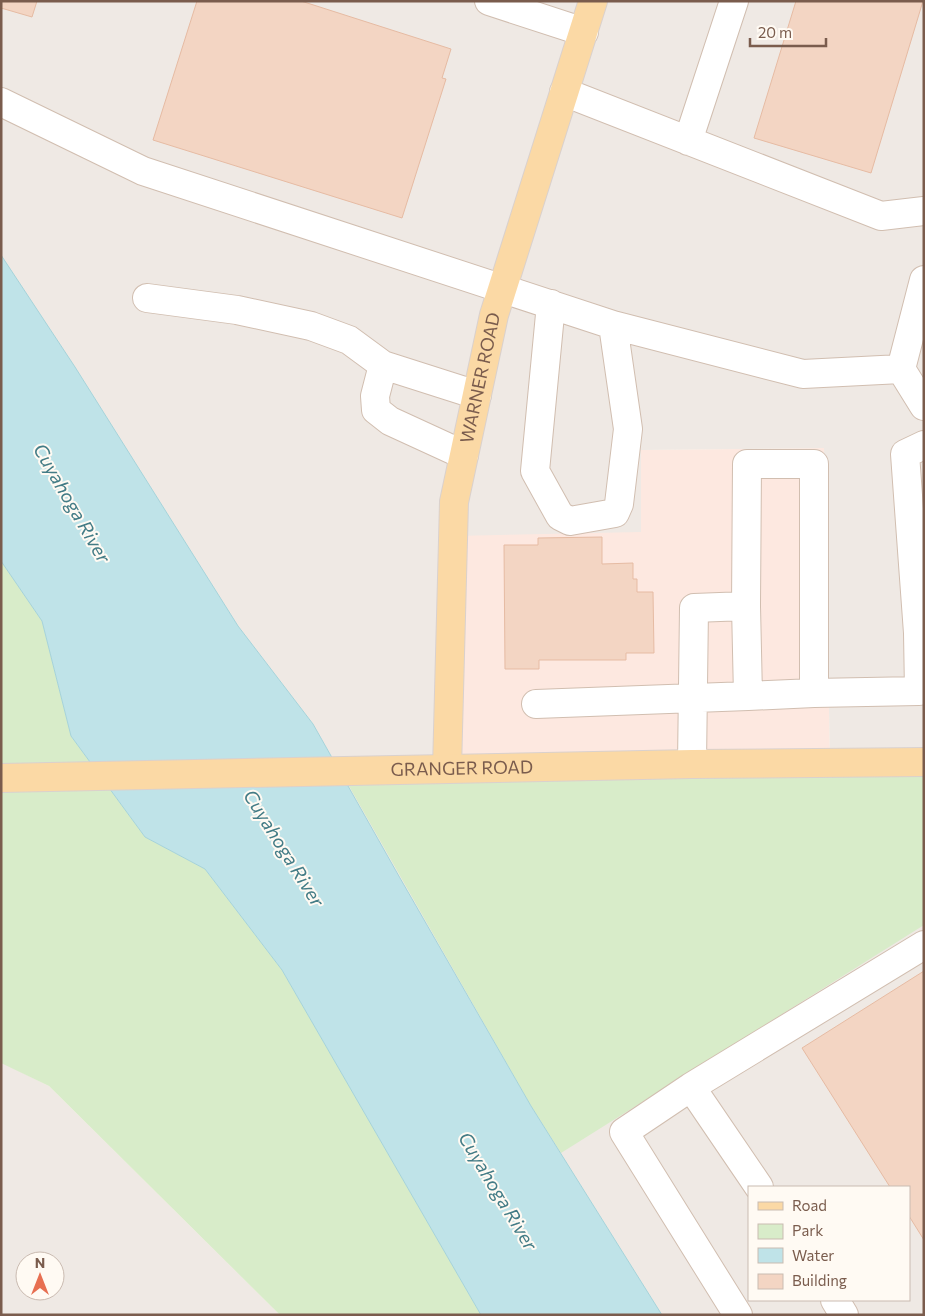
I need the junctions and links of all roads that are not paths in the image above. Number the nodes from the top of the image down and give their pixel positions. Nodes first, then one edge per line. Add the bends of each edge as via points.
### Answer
1 (489, 1) edge
2 (593, 1) edge
3 (734, 1) edge
4 (584, 32) junction
5 (564, 92) junction
6 (1, 102) edge
7 (688, 141) junction
8 (924, 211) edge
9 (924, 280) edge
10 (502, 288) junction
11 (147, 298) dead end
12 (550, 304) junction
13 (613, 325) junction
14 (383, 365) junction
15 (901, 369) junction
16 (477, 395) junction
17 (924, 406) edge
18 (924, 445) edge
19 (464, 455) junction
20 (746, 606) junction
21 (921, 633) edge
22 (814, 693) junction
23 (748, 696) junction
24 (694, 698) junction
25 (536, 704) dead end
26 (924, 762) edge
27 (692, 764) junction
28 (447, 769) junction
29 (1, 778) edge
30 (924, 945) edge
31 (692, 1087) junction
32 (758, 1186) edge
33 (836, 1301) edge
34 (738, 1315) edge
35 (844, 1315) edge

1 - 4 lane
2 - 4 main road, WARNER ROAD
3 - 7 lane
4 - 5 main road, WARNER ROAD
5 - 7 lane
5 - 10 main road, WARNER ROAD
6 - 10 lane via 143,171
7 - 8 lane via 881,216
9 - 15 lane
10 - 12 lane
10 - 16 main road, WARNER ROAD
11 - 14 lane via 237,310 311,326 349,340
12 - 13 lane
12 - 13 lane via 535,471 560,516 570,521 615,513 619,504 628,429
13 - 15 lane via 803,374
14 - 16 lane
14 - 19 lane via 375,396 376,410 390,421
15 - 17 lane
16 - 19 main road, WARNER ROAD
18 - 21 lane via 905,454
19 - 28 main road, WARNER ROAD via 454,502
20 - 22 lane via 747,464 814,464
20 - 23 lane
20 - 24 lane via 694,608
21 - 22 lane via 919,691
22 - 23 lane
23 - 24 lane
24 - 25 lane
24 - 27 lane
26 - 27 main road, GRANGER ROAD
27 - 28 main road, GRANGER ROAD
28 - 29 main road, GRANGER ROAD
30 - 31 lane
31 - 32 lane
31 - 34 lane via 624,1132
33 - 35 lane

